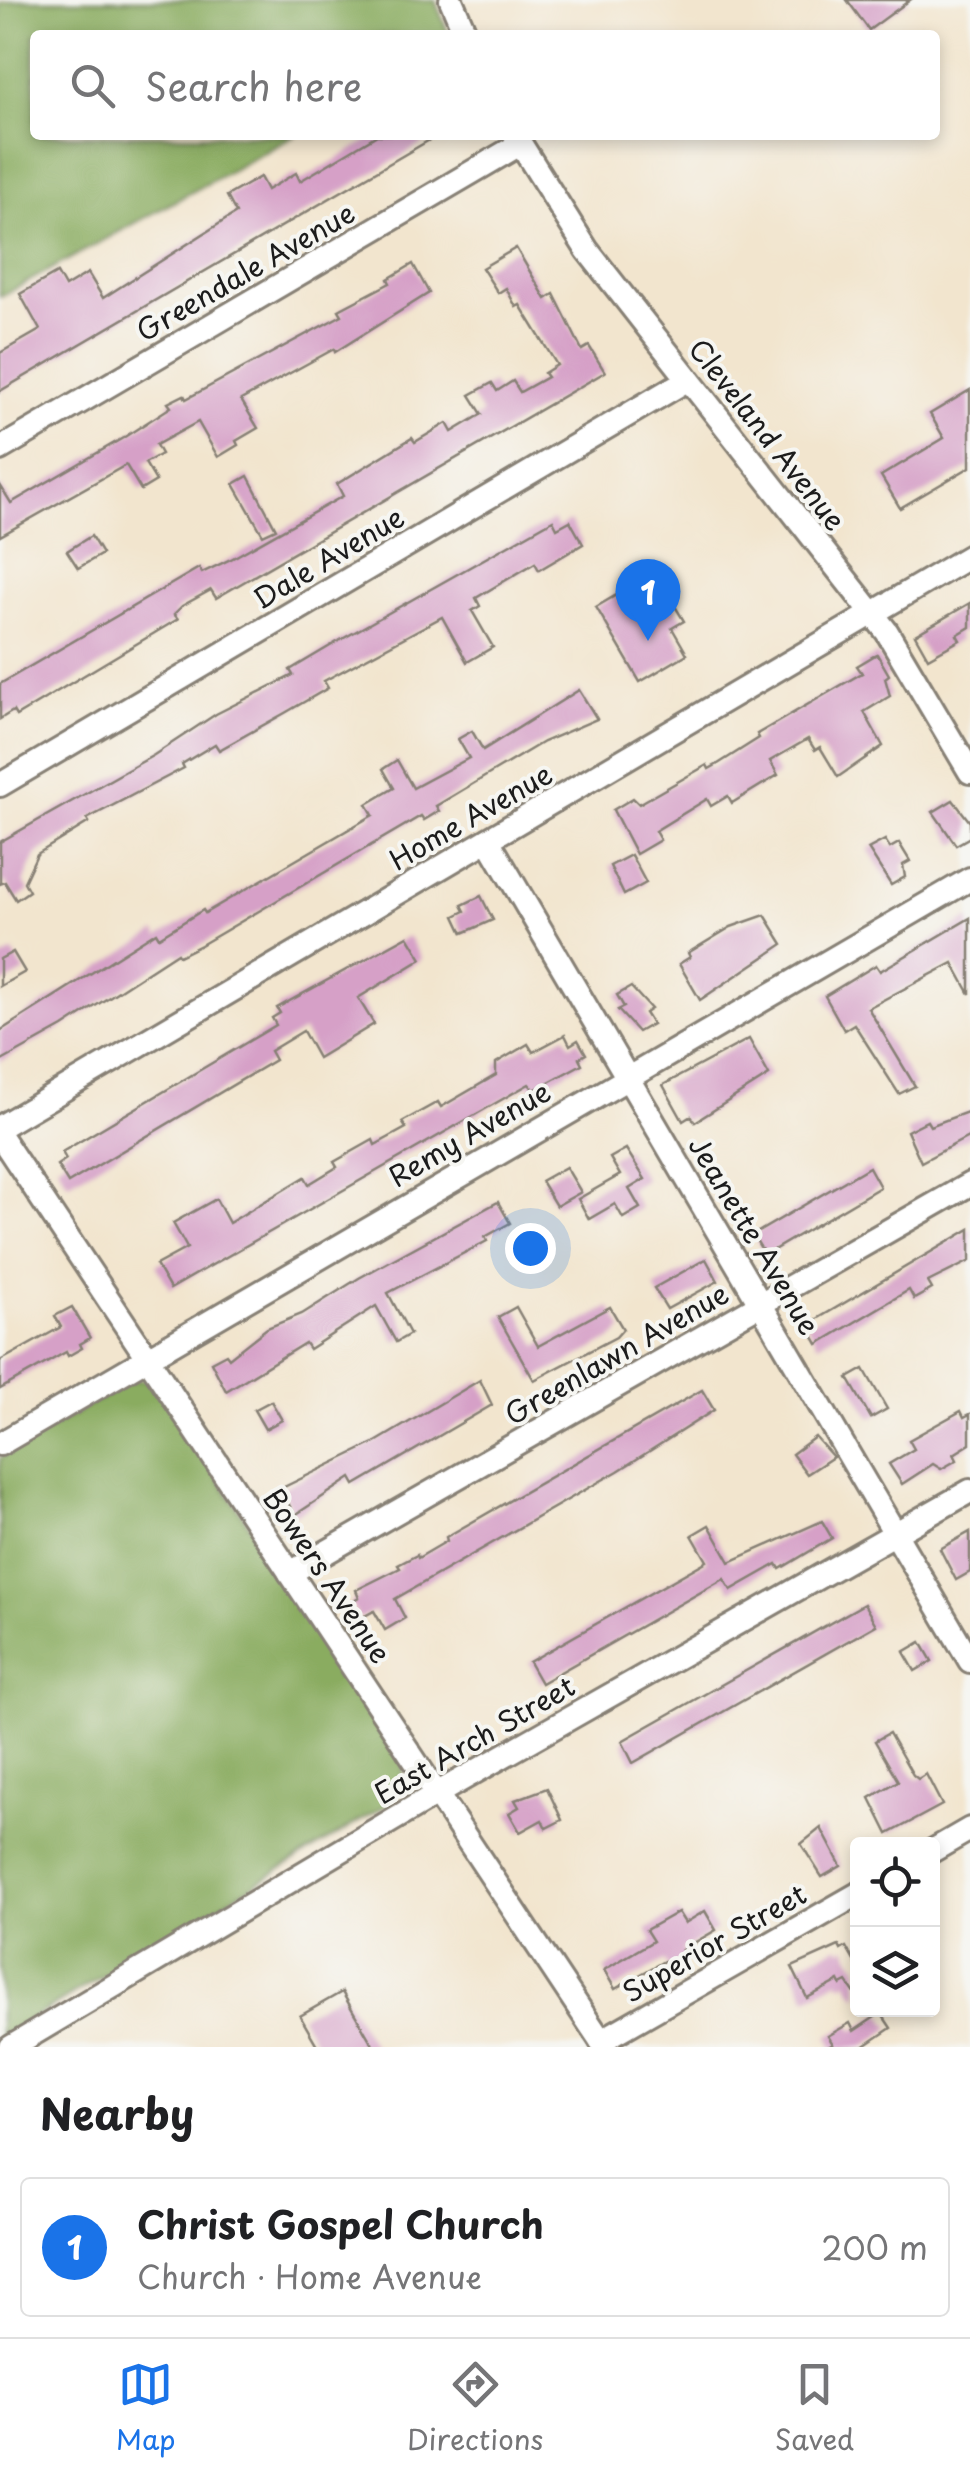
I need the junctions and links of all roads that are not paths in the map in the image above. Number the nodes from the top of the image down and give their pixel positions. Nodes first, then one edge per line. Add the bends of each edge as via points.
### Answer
1 (451, 0) edge
2 (464, 30) edge
3 (518, 140) edge
4 (687, 380) junction
5 (0, 449) edge
6 (970, 556) edge
7 (872, 615) junction
8 (970, 772) edge
9 (0, 785) edge
10 (488, 840) junction
11 (970, 879) edge
12 (624, 1076) junction
13 (0, 1127) edge
14 (0, 1136) edge
15 (970, 1184) edge
16 (762, 1304) junction
17 (148, 1357) junction
18 (0, 1444) edge
19 (970, 1491) edge
20 (897, 1533) junction
21 (290, 1573) junction
22 (970, 1661) edge
23 (438, 1793) junction
24 (970, 1830) edge
25 (940, 1847) edge
26 (850, 1899) edge
27 (603, 2044) edge
28 (11, 2047) edge

1 - 2 street
3 - 4 street, Cleveland Avenue via 587,250
3 - 5 street, Greendale Avenue
4 - 7 street, Cleveland Avenue
4 - 9 street, Dale Avenue
6 - 7 street, Home Avenue
7 - 8 street, Cleveland Avenue
7 - 10 street, Home Avenue
10 - 12 street, Jeanette Avenue
10 - 13 street, Home Avenue
11 - 12 street, Remy Avenue
12 - 16 street, Jeanette Avenue
12 - 17 street, Remy Avenue
14 - 17 street, Bowers Avenue
15 - 16 street, Greenlawn Avenue
16 - 20 street, Jeanette Avenue
16 - 21 street, Greenlawn Avenue
17 - 18 street, Remy Avenue
17 - 21 street, Bowers Avenue
19 - 20 street, East Arch Street
20 - 22 street, Jeanette Avenue
20 - 23 street, East Arch Street
21 - 23 street, Bowers Avenue
23 - 27 street, Bowers Avenue
23 - 28 street, East Arch Street
24 - 25 street
26 - 27 street, Superior Street

